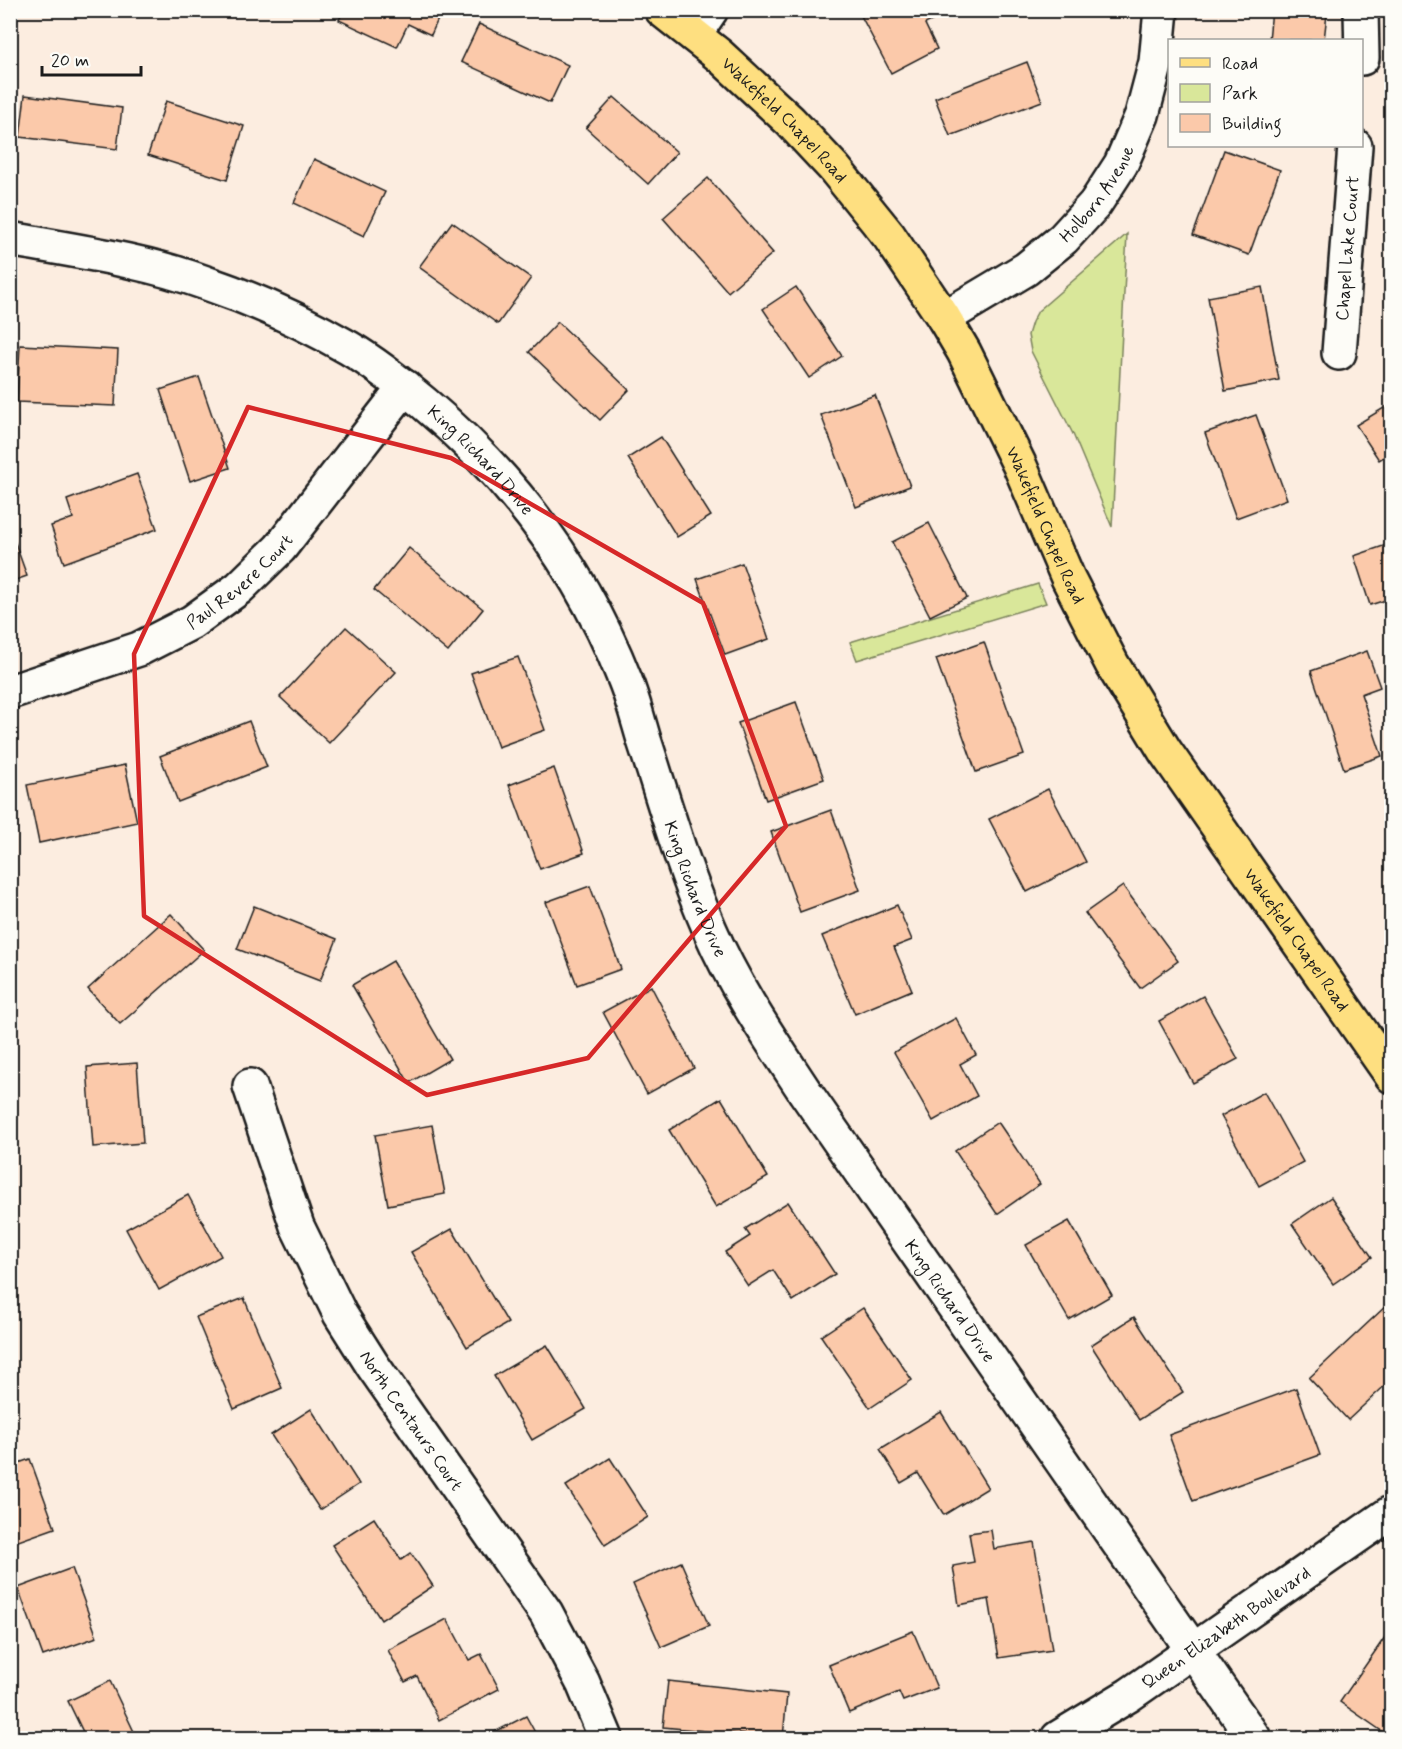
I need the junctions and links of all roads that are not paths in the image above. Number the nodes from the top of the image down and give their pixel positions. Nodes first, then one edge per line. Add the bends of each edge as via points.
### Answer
1 (662, 10) edge
2 (1161, 10) edge
3 (1361, 10) edge
4 (702, 23) edge
5 (1362, 39) edge
6 (1355, 147) edge
7 (10, 238) edge
8 (944, 318) junction
9 (1339, 352) dead end
10 (405, 387) junction
11 (10, 692) edge
12 (1392, 1076) edge
13 (250, 1086) dead end
14 (1392, 1512) edge
15 (1194, 1650) junction
16 (606, 1738) edge
17 (1058, 1738) edge
18 (1254, 1738) edge

1 - 4 main road, Wakefield Chapel Road
2 - 8 street, Holborn Avenue via 1156,62 1143,115 1121,164 1095,204 1063,239 1026,269
3 - 5 street
4 - 8 main road, Wakefield Chapel Road via 720,56 834,168 889,236
6 - 9 street, Chapel Lake Court
7 - 10 street, King Richard Drive via 136,262 204,282 293,319 350,349
8 - 12 main road, Wakefield Chapel Road via 1020,466 1068,578 1112,664 1165,751
10 - 11 street, Paul Revere Court via 280,548 239,588 192,622 139,649
10 - 15 street, King Richard Drive via 456,430 507,483 556,547 592,607 625,681 683,861 741,995
13 - 16 street, North Centaurs Court via 297,1226 340,1314 546,1613 583,1683
14 - 15 street, Queen Elizabeth Boulevard
15 - 17 street, Queen Elizabeth Boulevard
15 - 18 street, King Richard Drive

